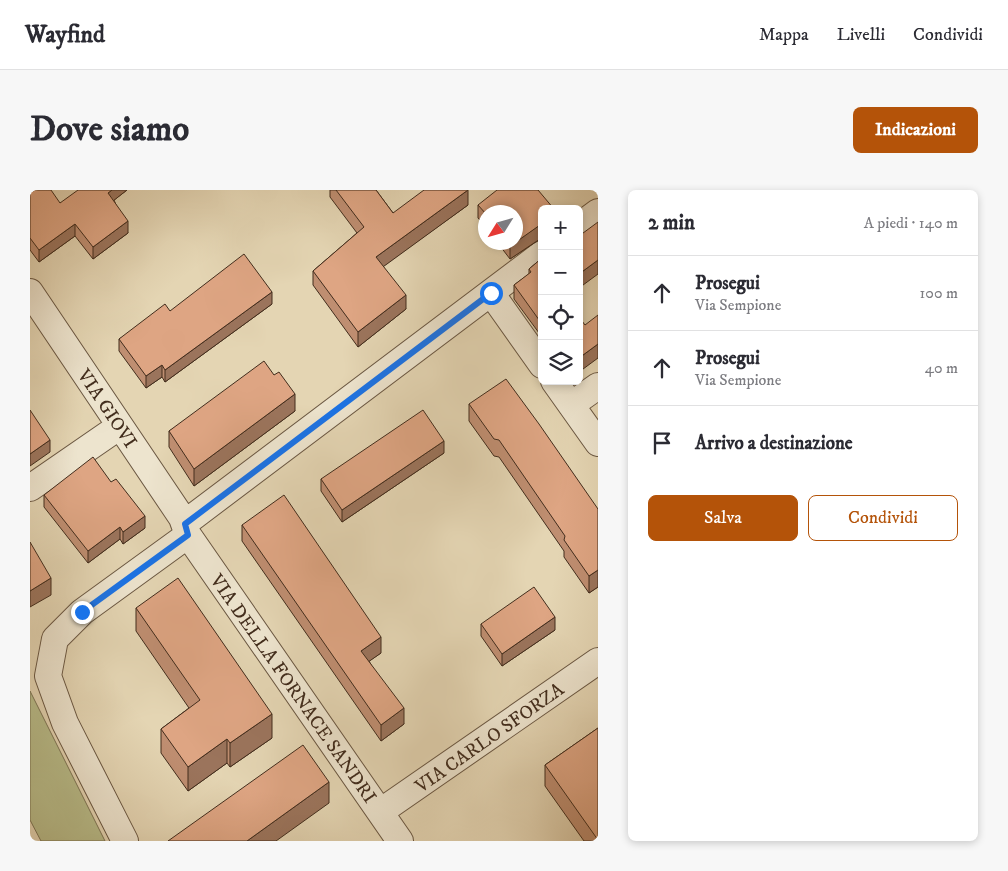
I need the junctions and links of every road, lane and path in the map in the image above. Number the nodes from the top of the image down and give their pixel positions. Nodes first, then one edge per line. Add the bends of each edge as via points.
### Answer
1 (598, 212) edge
2 (583, 223) edge
3 (538, 257) edge
4 (30, 292) edge
5 (491, 293) junction
6 (538, 359) edge
7 (557, 385) edge
8 (598, 386) edge
9 (570, 405) junction
10 (120, 426) junction
11 (598, 444) edge
12 (30, 488) edge
13 (186, 529) junction
14 (598, 661) edge
15 (380, 812) junction
16 (124, 841) edge
17 (400, 841) edge

1 - 2 street
3 - 5 street
4 - 10 street, VIA GIOVI
5 - 6 street
5 - 13 street
7 - 9 street
8 - 9 street
9 - 11 street
10 - 12 street
10 - 13 street, VIA GIOVI
13 - 15 street, VIA DELLA FORNACE SANDRI
13 - 16 street via 82,612 55,639 48,676 65,723
14 - 15 street, VIA CARLO SFORZA
15 - 17 street, VIA DELLA FORNACE SANDRI

